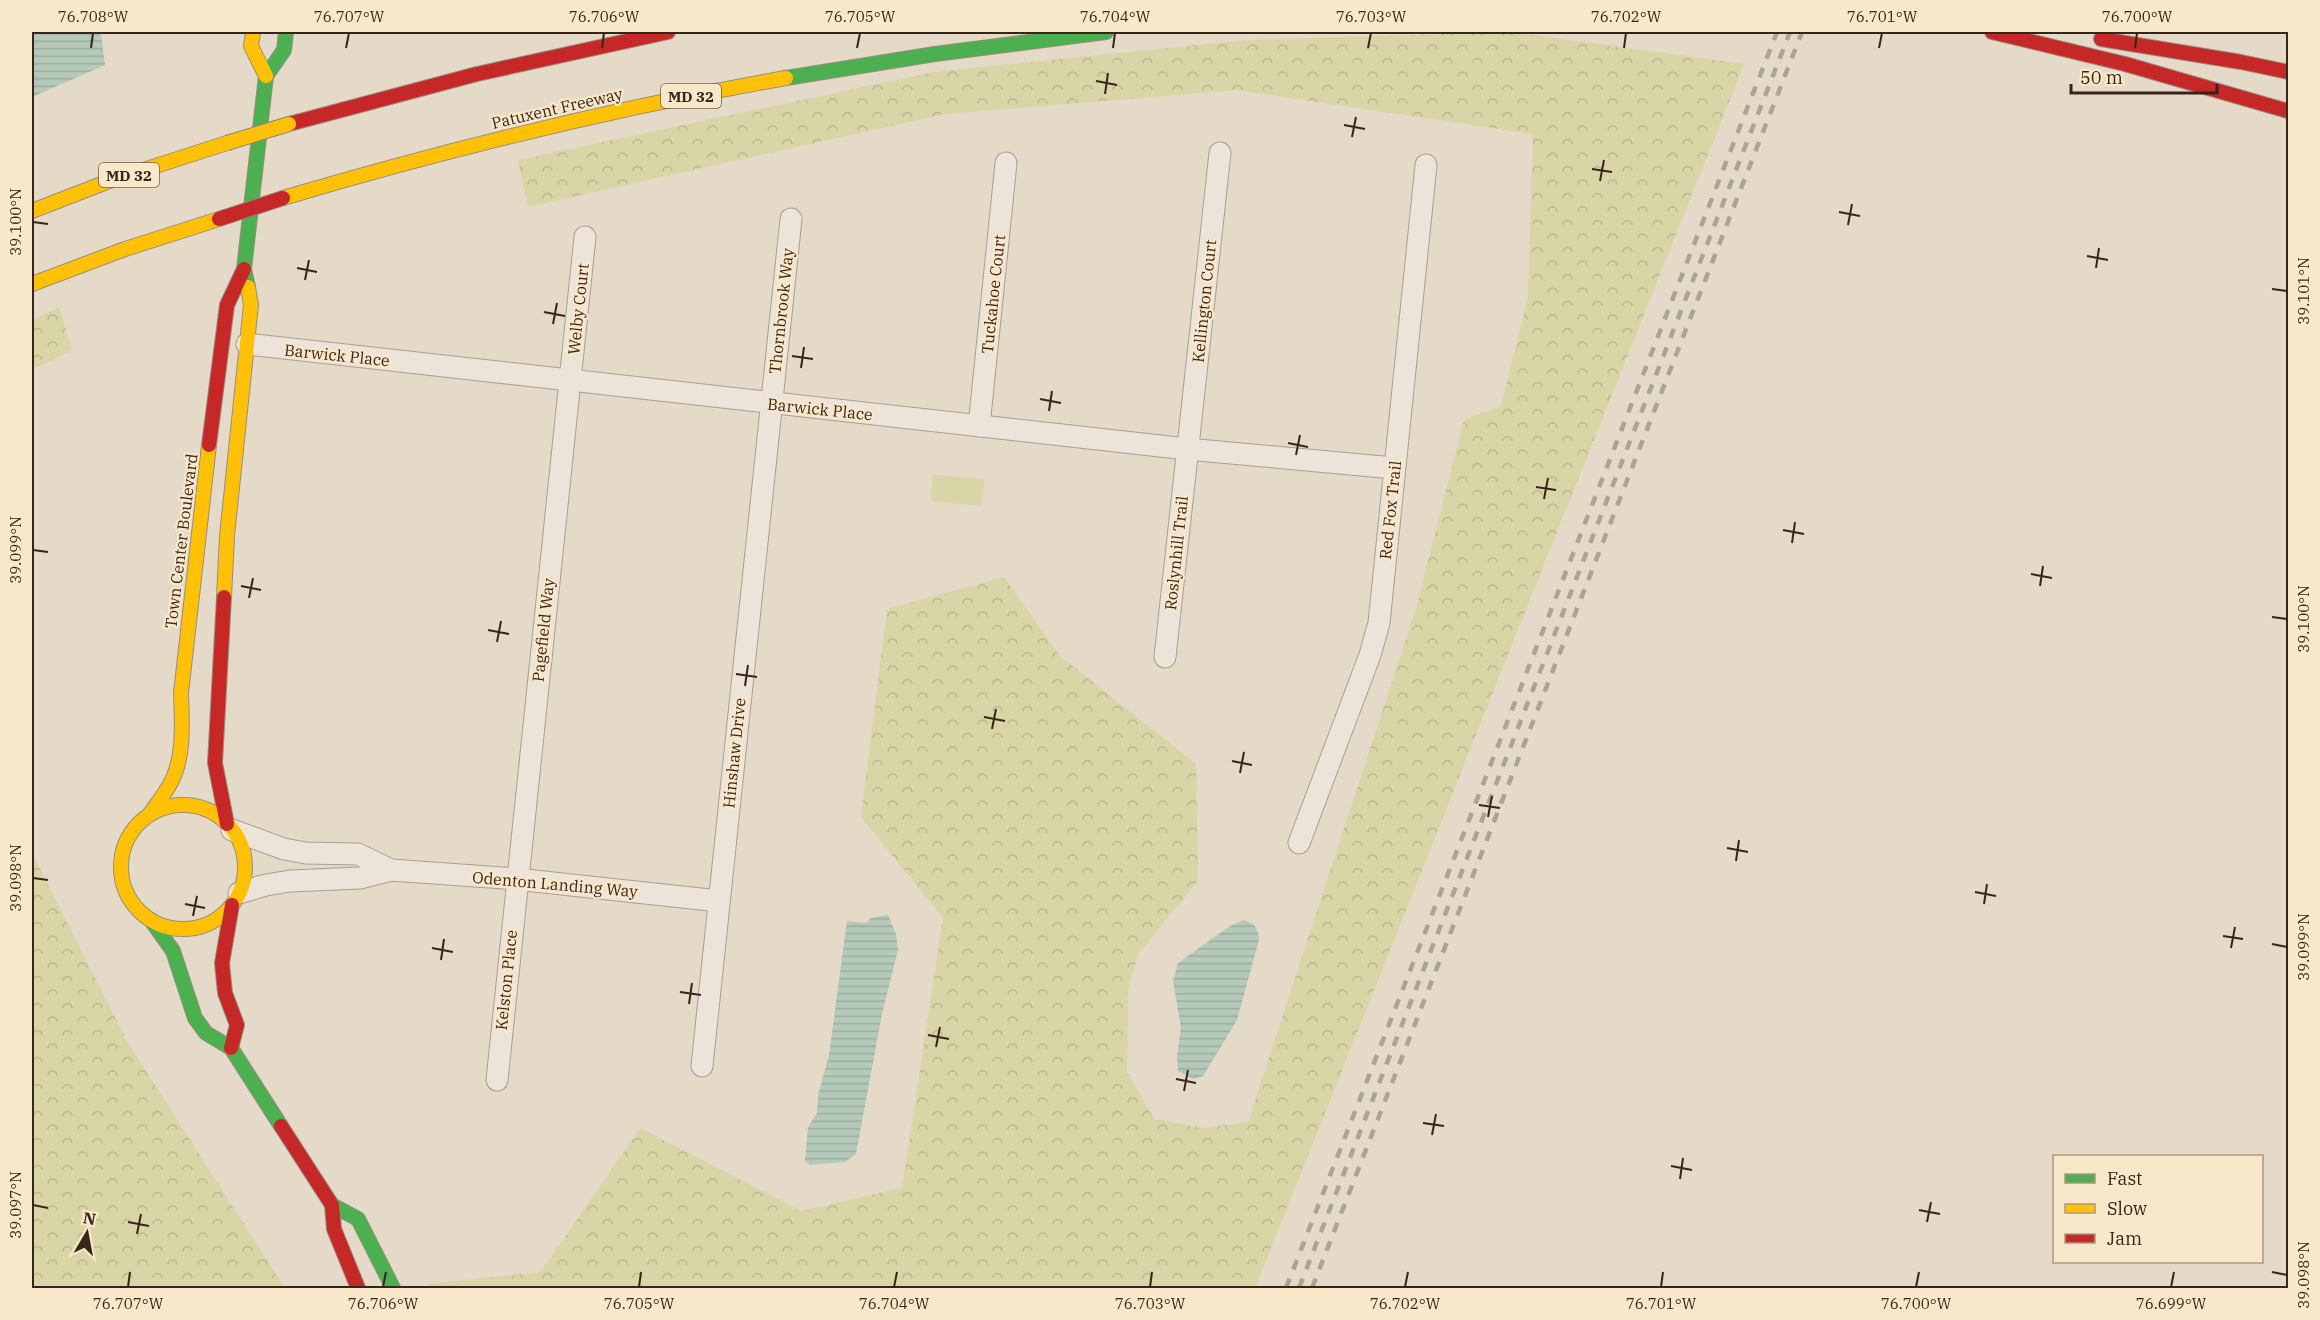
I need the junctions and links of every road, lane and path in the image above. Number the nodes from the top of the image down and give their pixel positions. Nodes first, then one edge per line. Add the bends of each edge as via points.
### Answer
1 (252, 32) edge
2 (286, 32) edge
3 (668, 32) edge
4 (1106, 32) edge
5 (1992, 32) edge
6 (2083, 36) dead end
7 (2289, 72) edge
8 (266, 76) junction
9 (2289, 111) edge
10 (1220, 153) dead end
11 (1006, 163) dead end
12 (1426, 165) dead end
13 (32, 211) edge
14 (791, 219) dead end
15 (585, 237) dead end
16 (244, 269) junction
17 (32, 284) edge
18 (247, 344) junction
19 (571, 381) junction
20 (771, 403) junction
21 (979, 426) junction
22 (1187, 449) junction
23 (1394, 468) junction
24 (1165, 657) dead end
25 (150, 814) junction
26 (229, 827) junction
27 (1299, 843) dead end
28 (391, 870) junction
29 (516, 879) junction
30 (235, 899) junction
31 (719, 901) junction
32 (152, 920) junction
33 (231, 1048) junction
34 (702, 1066) dead end
35 (497, 1080) dead end
36 (332, 1204) junction
37 (358, 1288) edge
38 (393, 1288) edge

1 - 8 main road via 251,46
2 - 8 main road, Town Center Boulevard via 284,50
3 - 13 main road, MD 32, bridge via 412,90 289,124 112,180
4 - 17 main road, Patuxent Freeway / MD 32, bridge via 926,55 636,107 386,167 126,249
5 - 9 main road via 2125,64
6 - 7 main road
8 - 16 main road, Town Center Boulevard
10 - 22 street, Kellington Court
11 - 21 street, Tuckahoe Court
12 - 23 street, Red Fox Trail
14 - 20 street, Thornbrook Way
15 - 19 street, Welby Court
16 - 18 main road, Town Center Boulevard via 251,305
16 - 25 main road, Town Center Boulevard via 227,305 195,558 178,763 170,784
18 - 19 street, Barwick Place
18 - 26 main road, Town Center Boulevard via 227,536 216,715 215,763
19 - 20 street, Barwick Place
19 - 29 street, Pagefield Way
20 - 21 street, Barwick Place
20 - 31 street, Hinshaw Drive
21 - 22 street, Barwick Place
22 - 23 street, Barwick Place
22 - 24 street, Roslynhill Trail
23 - 27 street, Red Fox Trail via 1379,623 1367,665
25 - 26 main road via 183,805 217,815
25 - 32 main road, Town Center Boulevard via 127,840 121,874 136,908
26 - 28 street, Odenton Landing Way via 284,849 358,854
26 - 30 main road, Town Center Boulevard via 243,852 245,866
28 - 29 street, Odenton Landing Way
28 - 30 street, Odenton Landing Way via 360,878 266,885
29 - 31 street, Odenton Landing Way
29 - 35 street, Kelston Place
30 - 32 main road, Town Center Boulevard via 219,917 203,925 186,929
30 - 33 main road, Town Center Boulevard via 222,963 225,993 237,1025
31 - 34 street, Hinshaw Drive
32 - 33 main road, Town Center Boulevard via 173,951 195,1018 206,1033
33 - 36 main road, Town Center Boulevard
36 - 37 main road, Town Center Boulevard via 334,1229
36 - 38 main road, Town Center Boulevard via 358,1219

